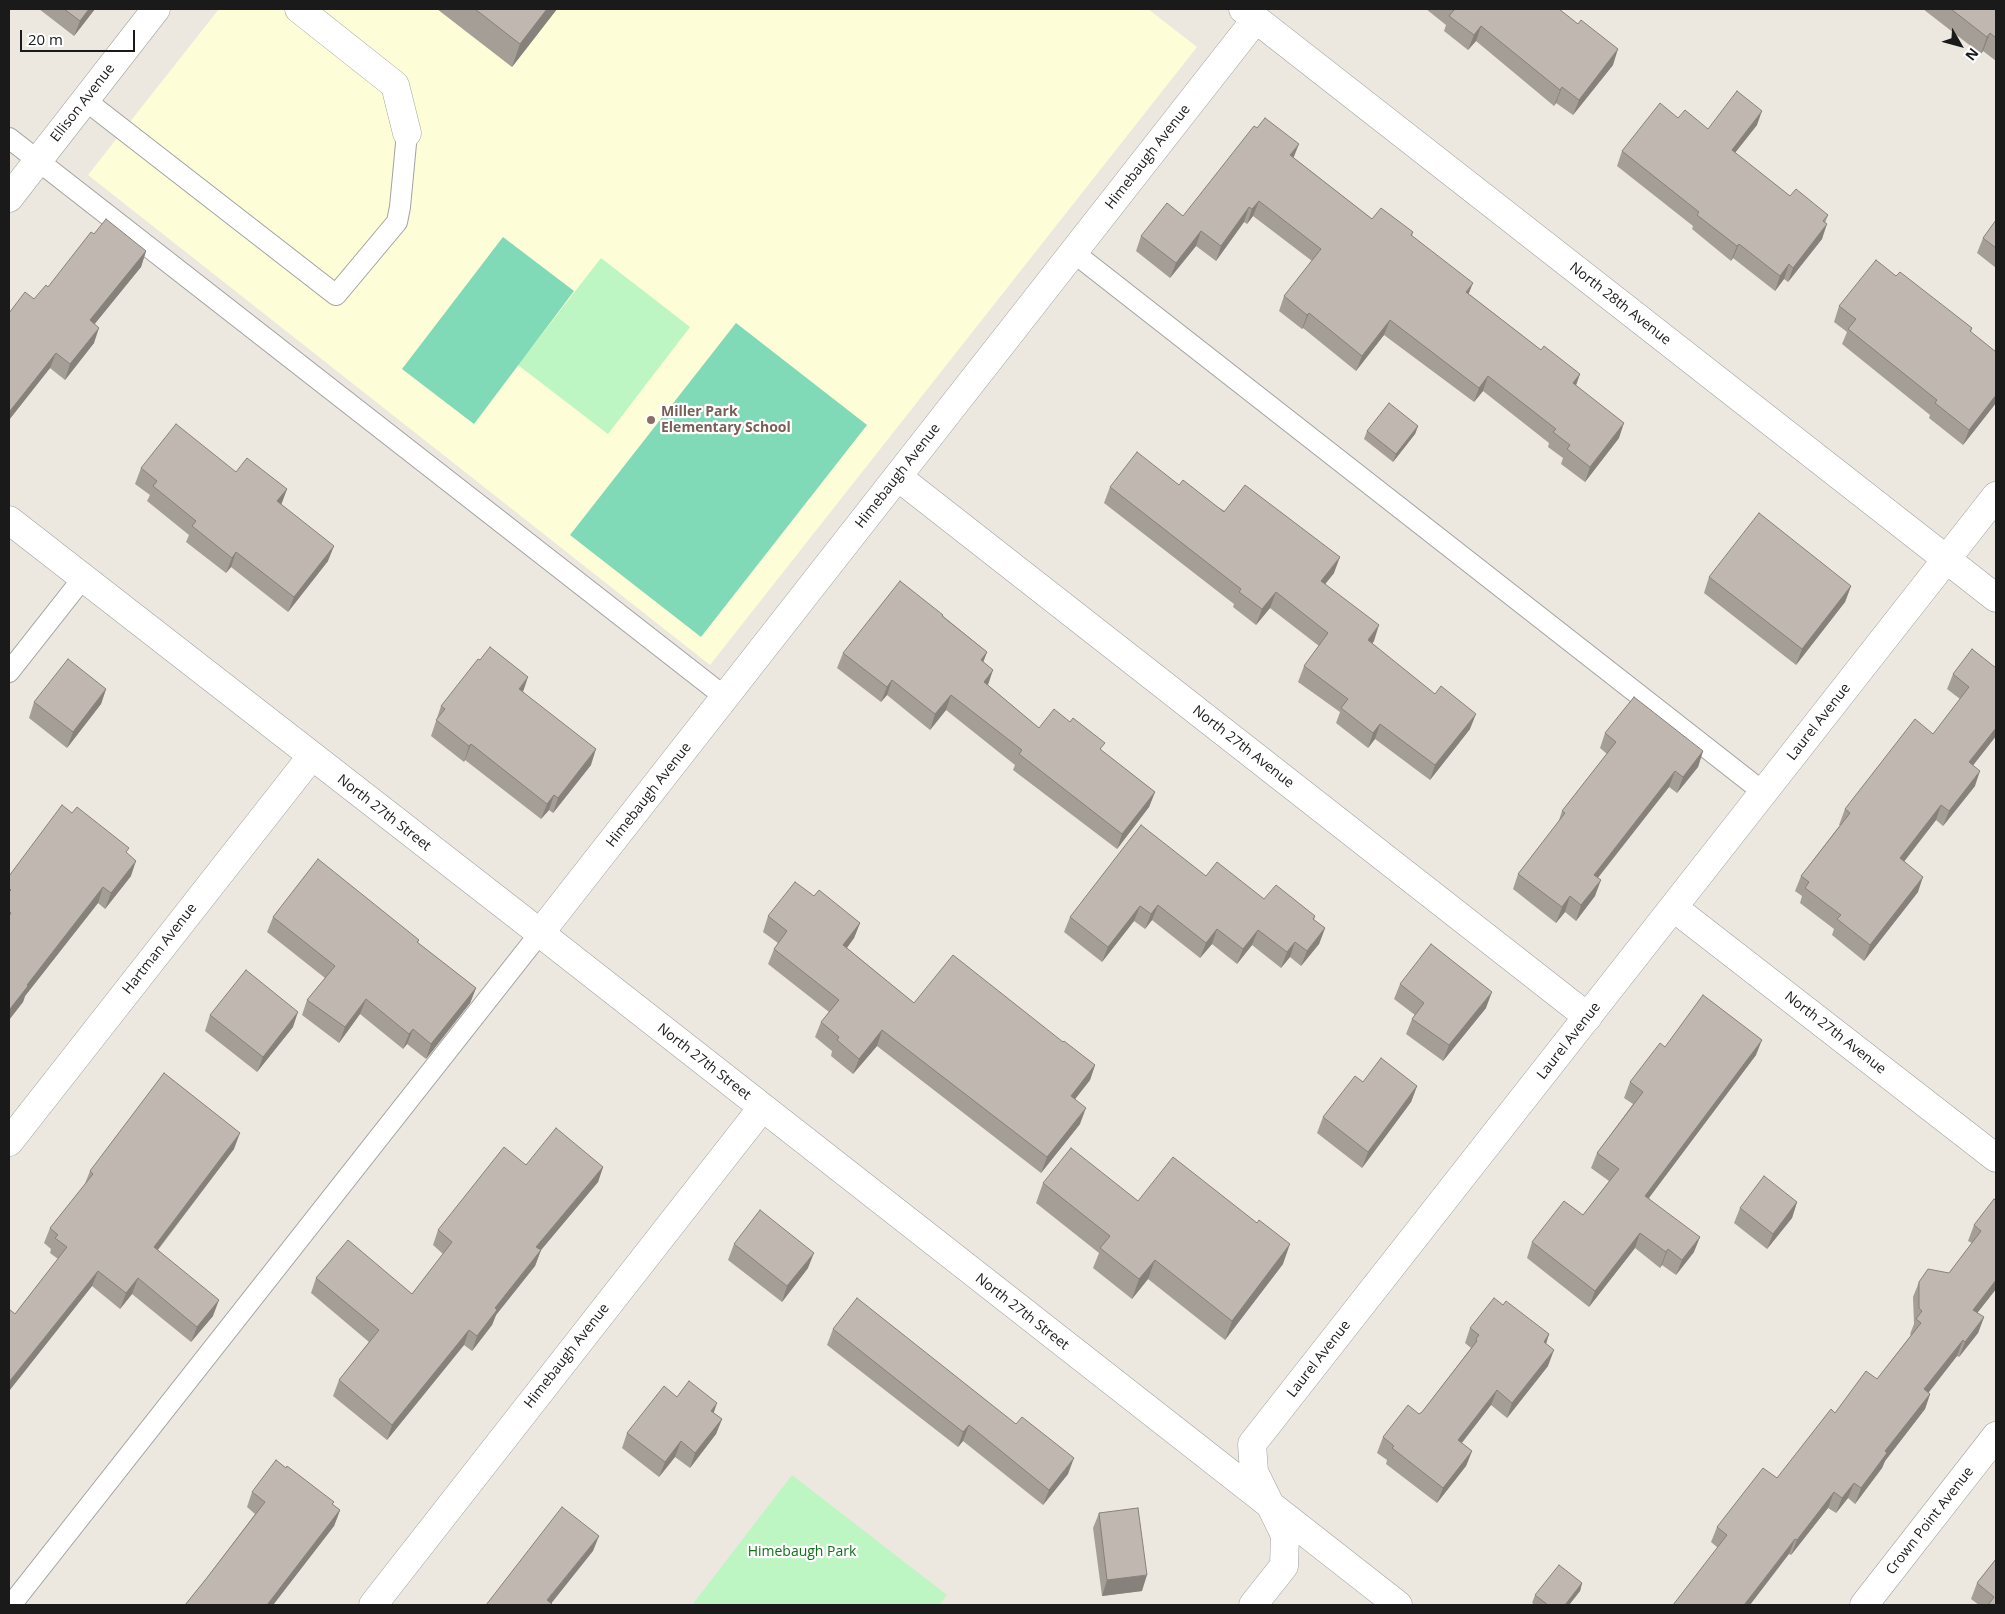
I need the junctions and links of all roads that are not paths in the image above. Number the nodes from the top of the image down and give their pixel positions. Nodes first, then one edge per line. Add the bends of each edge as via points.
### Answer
1 (156, 9) edge
2 (299, 9) edge
3 (1250, 14) edge
4 (85, 100) junction
5 (406, 133) joint
6 (9, 138) edge
7 (37, 161) junction
8 (9, 198) edge
9 (1073, 252) junction
10 (898, 477) junction
11 (1996, 496) edge
12 (9, 520) edge
13 (1947, 560) junction
14 (83, 578) junction
15 (1996, 598) edge
16 (9, 672) edge
17 (725, 697) junction
18 (311, 757) junction
19 (1764, 792) junction
20 (1674, 908) junction
21 (540, 933) junction
22 (1588, 1018) junction
23 (762, 1108) junction
24 (9, 1142) edge
25 (1996, 1158) edge
26 (1996, 1436) edge
27 (1271, 1507) junction
28 (12, 1605) edge
29 (373, 1605) edge
30 (1253, 1605) edge
31 (1398, 1605) edge
32 (1864, 1605) edge

1 - 4 street, Ellison Avenue
2 - 5 street via 395,85
3 - 9 street, Himebaugh Avenue
3 - 13 street, North 28th Avenue
4 - 5 lane via 336,295 397,222
4 - 7 street, Ellison Avenue
6 - 7 lane
7 - 8 street, Ellison Avenue
7 - 17 lane
9 - 10 street, Himebaugh Avenue
9 - 19 lane
10 - 17 street, Himebaugh Avenue
10 - 22 street, North 27th Avenue
11 - 13 street, Laurel Avenue
12 - 14 street, North 27th Street
13 - 15 street, North 28th Avenue
13 - 19 street, Laurel Avenue
14 - 16 lane
14 - 18 street, North 27th Street
17 - 21 street, Himebaugh Avenue
18 - 21 street, North 27th Street
18 - 24 street, Hartman Avenue
19 - 20 street, Laurel Avenue
20 - 22 street, Laurel Avenue
20 - 25 street, North 27th Avenue
21 - 23 street, North 27th Street
21 - 28 lane
22 - 27 street, Laurel Avenue via 1252,1444 1254,1472
23 - 27 street, North 27th Street
23 - 29 street, Himebaugh Avenue
26 - 32 street, Crown Point Avenue
27 - 30 street, Laurel Avenue via 1285,1535 1284,1566
27 - 31 street, North 27th Street

